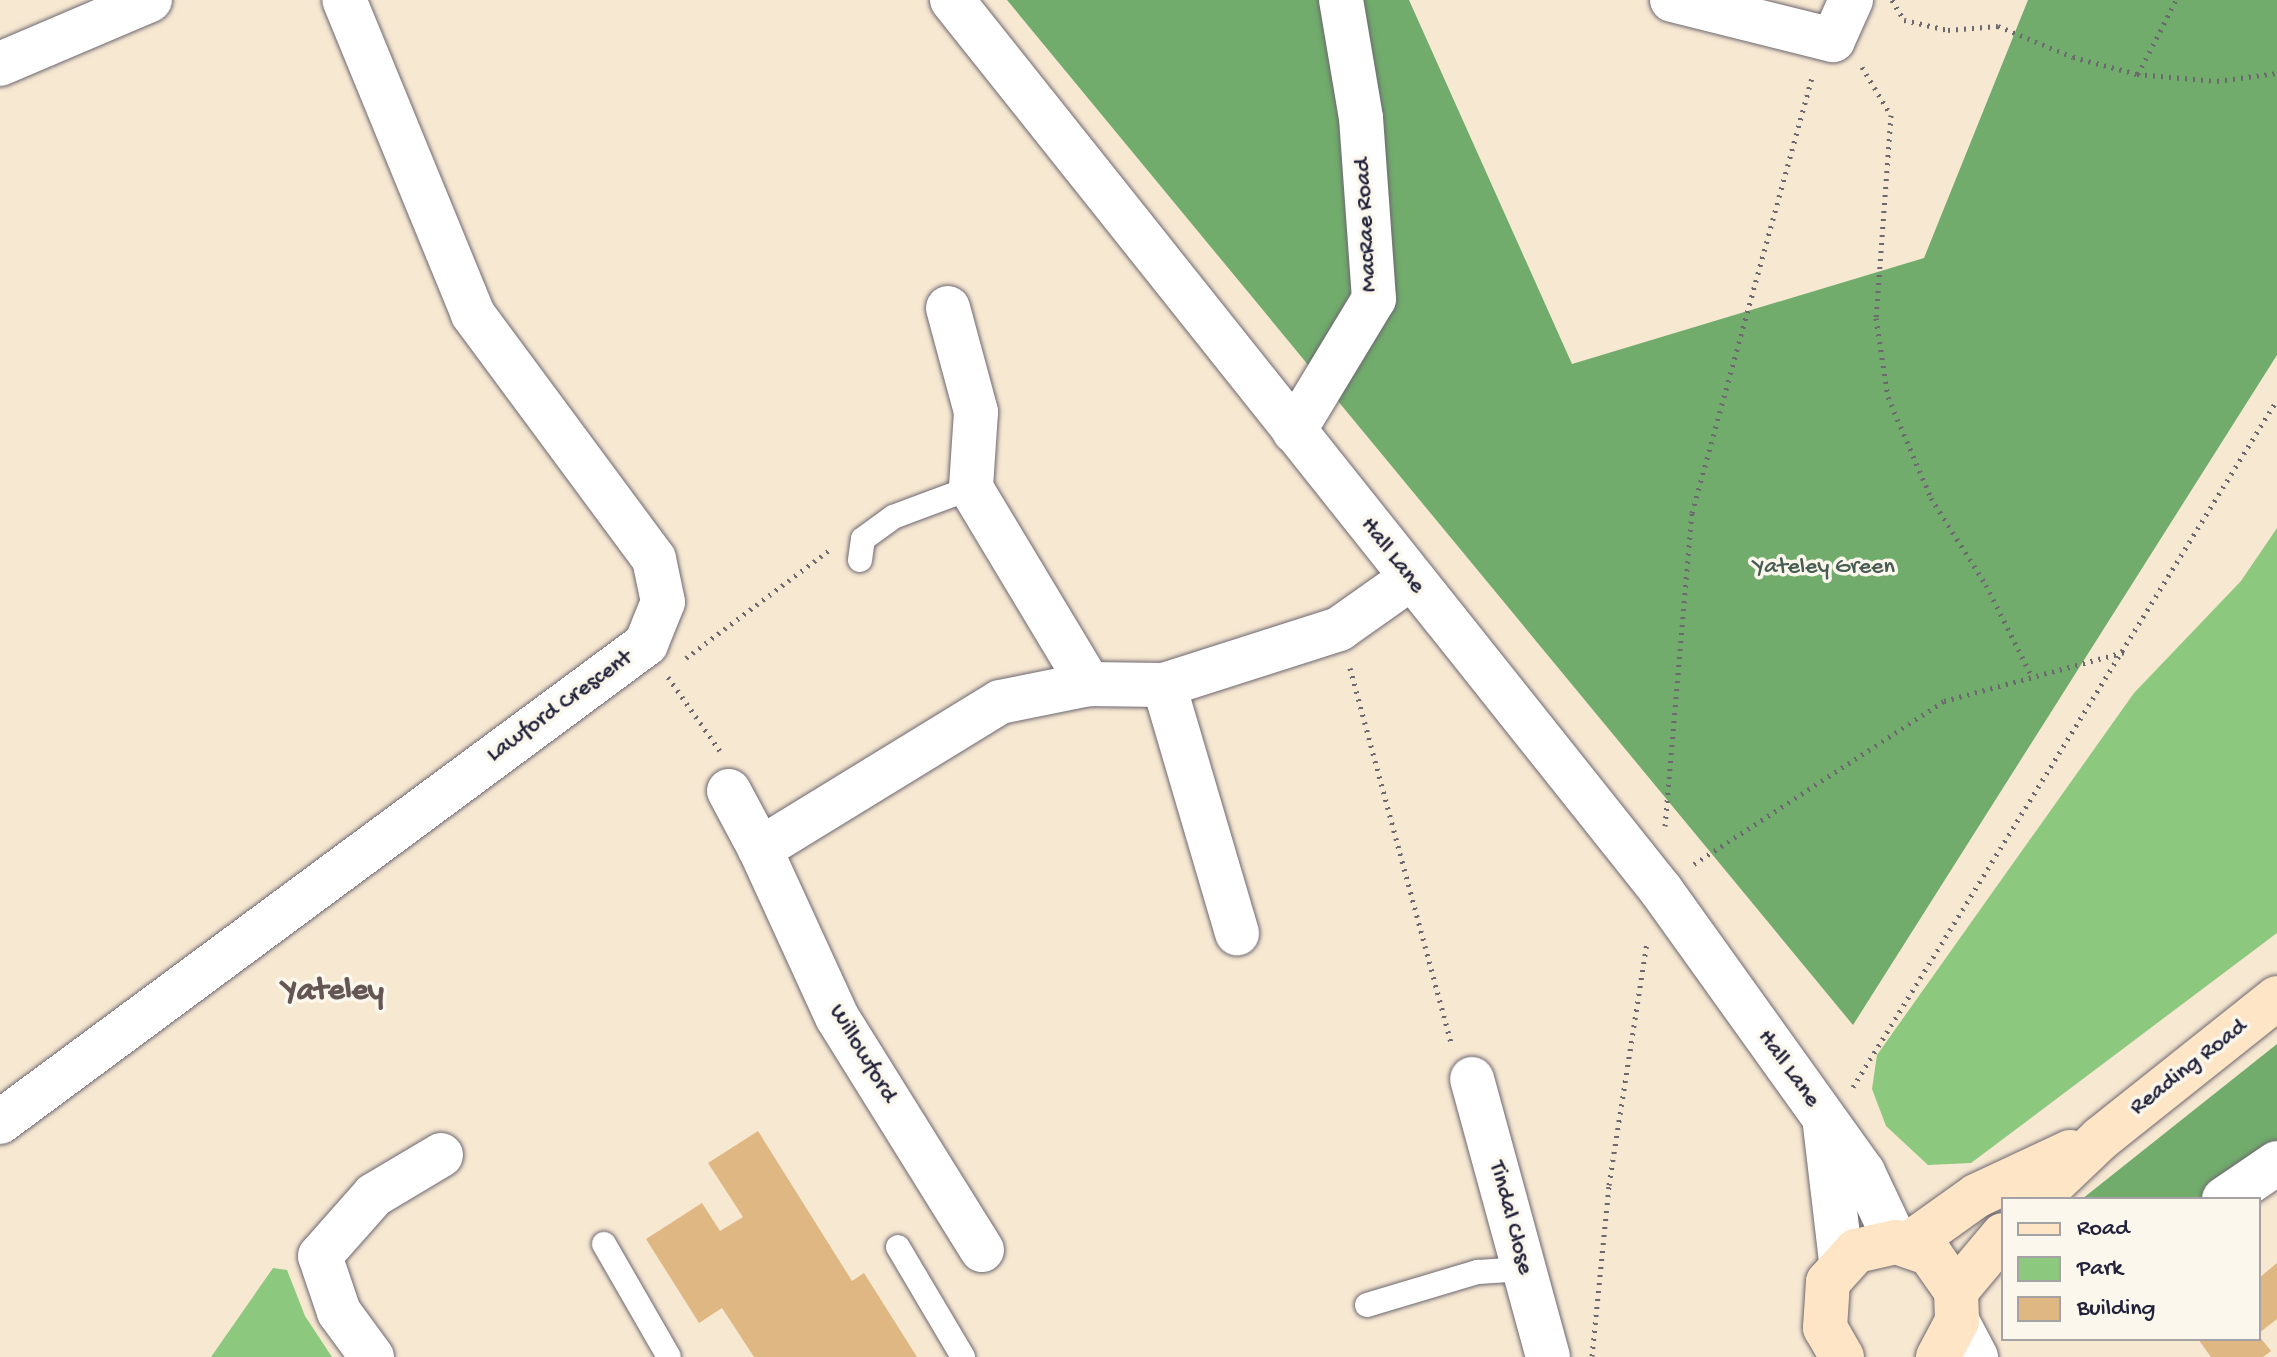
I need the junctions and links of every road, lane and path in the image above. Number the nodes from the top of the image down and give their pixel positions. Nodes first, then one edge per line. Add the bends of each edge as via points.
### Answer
1 (150, 0) edge
2 (344, 0) edge
3 (952, 0) edge
4 (1341, 0) edge
5 (1672, 0) edge
6 (1851, 0) edge
7 (1892, 0) edge
8 (2176, 0) edge
9 (1827, 39) junction
10 (0, 64) edge
11 (2277, 73) edge
12 (2137, 74) junction
13 (948, 308) dead end
14 (2277, 400) edge
15 (1294, 431) junction
16 (971, 488) junction
17 (862, 550) joint
18 (1410, 579) junction
19 (1339, 629) junction
20 (2125, 651) junction
21 (2032, 677) junction
22 (1089, 684) junction
23 (1164, 685) junction
24 (729, 791) joint
25 (760, 849) junction
26 (1661, 890) junction
27 (1237, 933) dead end
28 (2277, 998) edge
29 (1472, 1079) joint
30 (1835, 1108) junction
31 (0, 1122) edge
32 (2101, 1138) junction
33 (441, 1155) dead end
34 (2277, 1163) edge
35 (2039, 1197) edge
36 (2227, 1197) edge
37 (2001, 1240) edge
38 (1903, 1243) junction
39 (604, 1244) dead end
40 (898, 1247) dead end
41 (982, 1250) dead end
42 (1841, 1262) junction
43 (1524, 1269) junction
44 (1367, 1305) dead end
45 (1961, 1337) edge
46 (2001, 1339) edge
47 (1824, 1347) edge
48 (372, 1357) edge
49 (669, 1357) edge
50 (963, 1357) edge
51 (1548, 1357) edge
52 (1592, 1357) edge

1 - 10 street
2 - 31 street, Lawford Crescent via 473,314 654,559 663,602 646,644
3 - 15 street, Hall Lane
4 - 15 street, MacRae Road via 1361,118 1374,299
5 - 9 street
6 - 9 street
7 - 12 path via 1904,20 1948,30 1998,26 2073,57
8 - 12 path
9 - 21 path via 1856,58 1891,115 1876,318 1888,397 1931,498 1986,585
9 - 26 path via 1692,513
11 - 12 path via 2217,81
13 - 16 street via 976,412
14 - 20 path
15 - 18 street, Hall Lane
16 - 17 lane via 893,517
16 - 22 street
17 - 24 path via 839,543 666,673 732,769
18 - 19 street
18 - 26 street, Hall Lane
19 - 23 street
19 - 29 path via 1456,1059
20 - 21 path
20 - 30 path
21 - 26 path via 1944,701 1729,837
22 - 23 street
22 - 25 street via 1000,702
23 - 27 street
24 - 25 street, Willowford
25 - 41 street, Willowford via 837,1017
26 - 30 street, Hall Lane
26 - 52 path via 1641,963 1609,1185
28 - 32 main road, Reading Road
29 - 43 street, Tindal Close
30 - 38 street, Hall Lane
30 - 42 street, Hall Lane
32 - 35 main road, Reading Road
32 - 38 main road, Reading Road via 1976,1196
33 - 48 street via 374,1195 320,1256 339,1312
34 - 36 street
37 - 45 main road
38 - 42 main road via 1872,1244
38 - 45 main road via 1938,1263
39 - 49 lane
40 - 50 lane
42 - 47 main road via 1828,1282
43 - 44 lane via 1478,1272
43 - 51 street, Tindal Close
45 - 46 street

